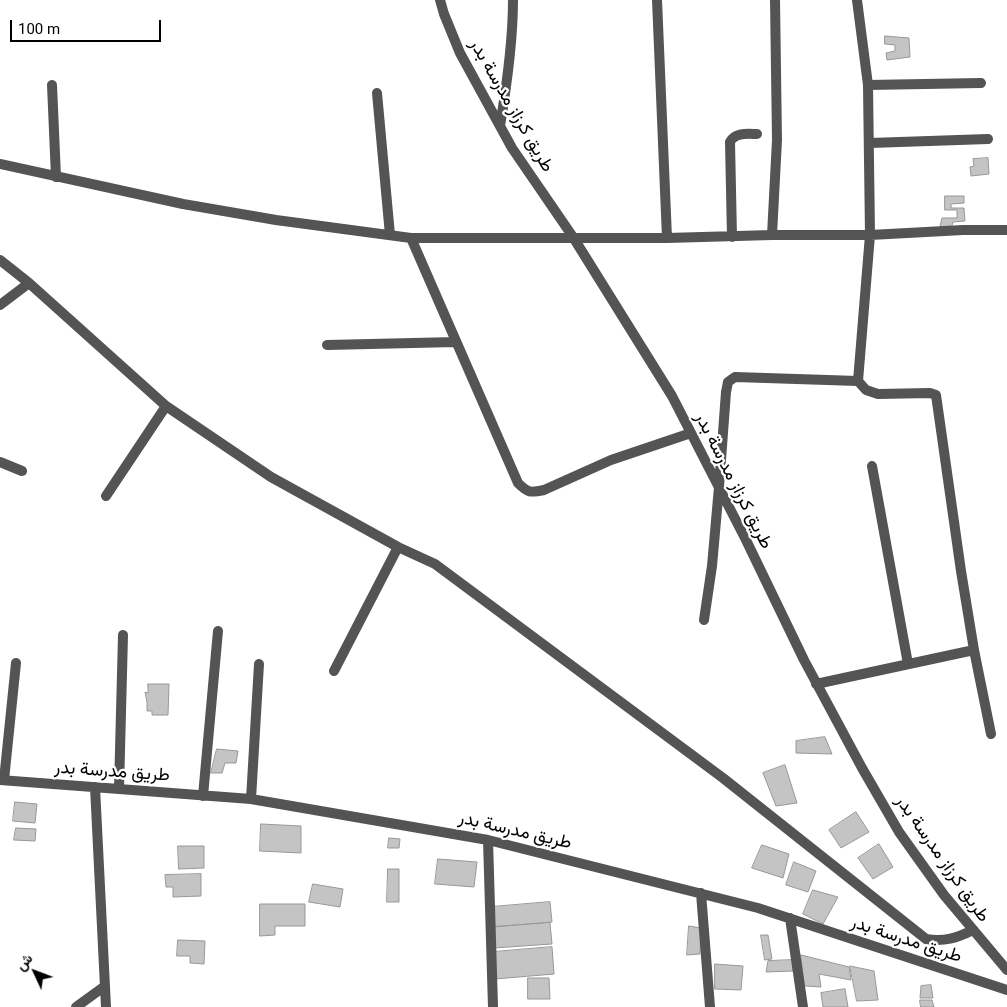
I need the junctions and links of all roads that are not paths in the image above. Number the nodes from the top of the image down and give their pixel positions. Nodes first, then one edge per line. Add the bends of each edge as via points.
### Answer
1 (440, 0) edge
2 (513, 0) edge
3 (657, 0) edge
4 (775, 0) edge
5 (858, 0) edge
6 (981, 83) dead end
7 (52, 85) dead end
8 (868, 85) junction
9 (377, 93) dead end
10 (500, 126) junction
11 (757, 134) dead end
12 (988, 139) dead end
13 (870, 143) junction
14 (0, 164) edge
15 (56, 177) junction
16 (1007, 230) edge
17 (390, 235) junction
18 (772, 235) junction
19 (870, 235) junction
20 (573, 237) junction
21 (732, 237) junction
22 (411, 238) junction
23 (667, 238) junction
24 (0, 260) edge
25 (29, 283) junction
26 (0, 305) edge
27 (456, 342) junction
28 (327, 345) dead end
29 (858, 381) junction
30 (166, 406) junction
31 (691, 433) junction
32 (0, 462) edge
33 (872, 466) dead end
34 (22, 471) dead end
35 (719, 487) junction
36 (106, 496) dead end
37 (398, 547) junction
38 (704, 620) dead end
39 (218, 631) dead end
40 (123, 635) dead end
41 (974, 650) junction
42 (16, 663) dead end
43 (259, 664) dead end
44 (908, 664) junction
45 (334, 671) dead end
46 (816, 684) junction
47 (991, 734) dead end
48 (2, 780) edge
49 (96, 787) junction
50 (119, 789) junction
51 (203, 796) junction
52 (251, 799) junction
53 (488, 840) junction
54 (701, 893) junction
55 (790, 918) junction
56 (972, 930) junction
57 (1007, 970) edge
58 (105, 986) junction
59 (1007, 990) edge
60 (76, 1007) edge
61 (106, 1007) edge
62 (493, 1007) edge
63 (710, 1007) edge
64 (803, 1007) edge

1 - 10 street, طريق كرزاز مدرسة بدر via 460,53
2 - 10 street via 508,77
3 - 23 street
4 - 18 street via 776,140
5 - 8 street
6 - 8 street
7 - 15 street
8 - 13 street
9 - 17 street
10 - 20 street, طريق كرزاز مدرسة بدر
11 - 21 street via 739,134 730,142
12 - 13 street
13 - 19 street
14 - 15 street
15 - 17 street via 183,204
16 - 19 street
17 - 22 street
18 - 19 street
18 - 21 street
19 - 29 street
20 - 22 street
20 - 23 street
20 - 31 street, طريق كرزاز مدرسة بدر via 672,396
21 - 23 street
22 - 27 street
24 - 25 street
25 - 26 street
25 - 30 street
27 - 28 street
27 - 31 street via 518,482 526,491 544,490 611,460
29 - 35 street via 735,377 728,382
29 - 41 street via 866,390 878,394 936,395
30 - 36 street
30 - 37 street via 271,477
31 - 35 street, طريق كرزاز مدرسة بدر
32 - 34 street
33 - 44 street
35 - 38 street
35 - 46 street, طريق كرزاز مدرسة بدر
37 - 45 street
37 - 56 street via 435,564 554,651 723,778 926,939 956,938
39 - 51 street
40 - 50 street
41 - 44 street
41 - 47 street
42 - 48 street
43 - 52 street
44 - 46 street
46 - 56 street, طريق كرزاز مدرسة بدر via 899,832
48 - 49 street, طريق مدرسة بدر
49 - 50 street, طريق مدرسة بدر
49 - 58 street
50 - 51 street, طريق مدرسة بدر
51 - 52 street, طريق مدرسة بدر
52 - 53 street, طريق مدرسة بدر
53 - 54 street, طريق مدرسة بدر
53 - 62 street
54 - 55 street, طريق مدرسة بدر
54 - 63 street
55 - 59 street, طريق مدرسة بدر
55 - 64 street
56 - 57 street, طريق كرزاز مدرسة بدر
58 - 60 street
58 - 61 street

